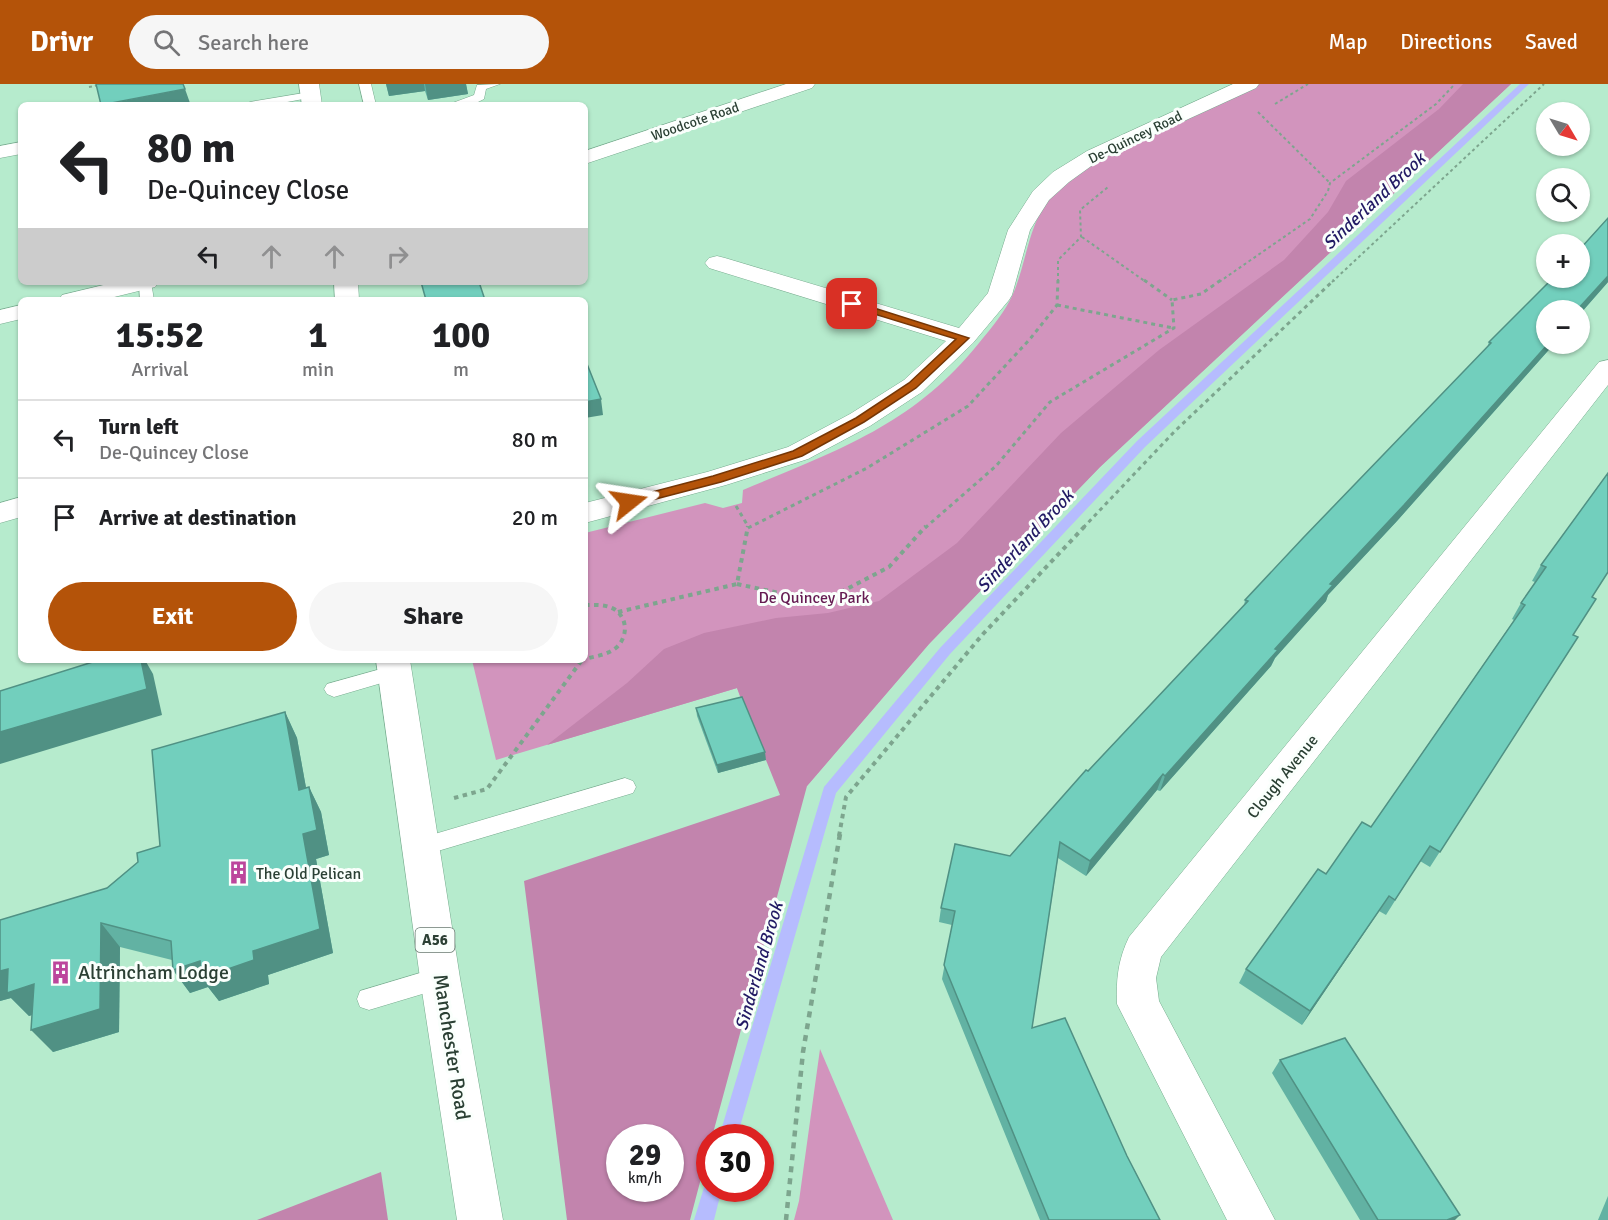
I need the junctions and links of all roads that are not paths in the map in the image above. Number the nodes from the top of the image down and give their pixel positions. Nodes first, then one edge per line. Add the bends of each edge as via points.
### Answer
1 (365, 84) edge
2 (494, 84) edge
3 (805, 84) edge
4 (1249, 84) edge
5 (481, 85) edge
6 (310, 95) edge
7 (268, 102) edge
8 (369, 102) edge
9 (469, 102) edge
10 (18, 149) edge
11 (0, 152) edge
12 (588, 157) edge
13 (717, 263) dead end
14 (134, 285) edge
15 (84, 297) edge
16 (18, 313) edge
17 (0, 317) edge
18 (964, 338) junction
19 (1608, 368) edge
20 (18, 508) edge
21 (588, 512) edge
22 (0, 513) edge
23 (394, 666) edge
24 (334, 689) dead end
25 (625, 786) dead end
26 (418, 828) junction
27 (440, 978) junction
28 (369, 999) dead end
29 (480, 1220) edge
30 (1252, 1220) edge

1 - 8 lane
2 - 5 lane
3 - 12 main road, Woodcote Road
4 - 18 main road, De-Quincey Road via 1094,155 1061,177 1041,196 1018,230 1000,295
5 - 9 lane via 480,97
6 - 7 lane
10 - 11 main road
13 - 18 main road
14 - 15 main road
16 - 17 main road
18 - 21 main road, De-Quincey Road via 913,386 798,453 717,479
19 - 30 main road, Clough Avenue via 1143,950 1136,978 1138,1004
20 - 22 main road
23 - 24 lane
23 - 26 main road, Manchester Road / A56
25 - 26 lane
26 - 27 main road, Manchester Road / A56
27 - 28 lane
27 - 29 main road, Manchester Road / A56

